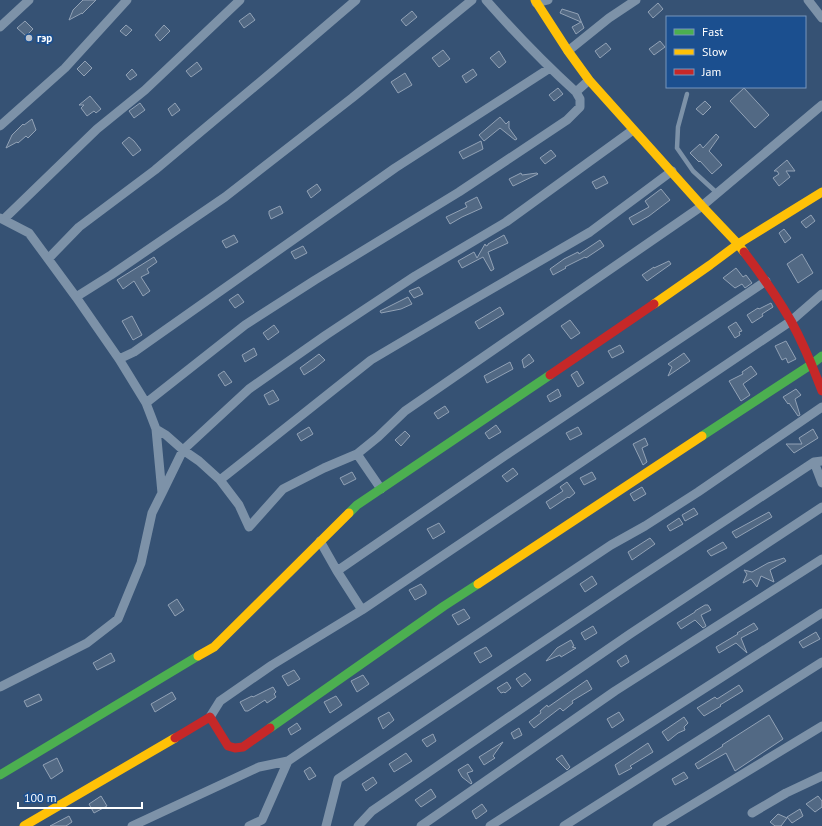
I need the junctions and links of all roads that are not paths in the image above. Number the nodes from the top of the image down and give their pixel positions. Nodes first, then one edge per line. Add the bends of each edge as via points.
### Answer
1 (28, 0) edge
2 (127, 0) edge
3 (240, 0) edge
4 (356, 0) edge
5 (472, 0) edge
6 (486, 0) edge
7 (548, 0) edge
8 (636, 0) edge
9 (808, 0) edge
10 (536, 2) edge
11 (822, 18) edge
12 (0, 27) edge
13 (568, 51) junction
14 (550, 68) junction
15 (589, 80) junction
16 (576, 92) junction
17 (687, 94) dead end
18 (822, 106) edge
19 (0, 126) edge
20 (633, 130) junction
21 (672, 171) junction
22 (822, 192) edge
23 (717, 193) junction
24 (702, 206) junction
25 (2, 218) edge
26 (738, 244) junction
27 (48, 259) junction
28 (766, 281) junction
29 (822, 294) edge
30 (76, 297) junction
31 (791, 321) junction
32 (822, 356) edge
33 (119, 359) junction
34 (812, 364) junction
35 (822, 391) edge
36 (146, 403) junction
37 (822, 407) edge
38 (156, 429) junction
39 (184, 450) junction
40 (357, 454) junction
41 (818, 462) edge
42 (220, 480) junction
43 (822, 484) edge
44 (381, 489) junction
45 (162, 493) junction
46 (822, 507) edge
47 (320, 541) junction
48 (822, 559) edge
49 (337, 571) junction
50 (362, 610) junction
51 (822, 613) edge
52 (822, 662) edge
53 (0, 687) edge
54 (210, 717) junction
55 (822, 726) edge
56 (288, 762) junction
57 (0, 775) edge
58 (822, 776) edge
59 (752, 813) dead end
60 (24, 826) edge
61 (132, 826) edge
62 (249, 826) edge
63 (326, 826) edge
64 (358, 826) edge
65 (421, 826) edge
66 (490, 826) edge
67 (564, 826) edge
68 (657, 826) edge

1 - 12 street
2 - 19 street via 66,68
3 - 25 street via 145,90 97,129
4 - 27 street via 155,170 79,227
5 - 30 street via 225,197
6 - 14 street
7 - 10 street
8 - 13 street via 608,18
9 - 11 street
10 - 13 street
13 - 15 street
14 - 16 street
14 - 33 street via 394,168 134,352
15 - 16 street
15 - 20 street
16 - 36 street via 580,99 580,107 567,120 459,192 245,325
17 - 23 lane via 678,127 677,148 693,171
18 - 23 street
20 - 21 street
20 - 39 street via 506,222 415,276 249,389
21 - 24 street
21 - 42 street via 590,232 371,360
22 - 26 street
23 - 24 street
24 - 26 street
24 - 40 street via 405,411
25 - 27 street via 29,233
26 - 28 street
26 - 44 street via 637,316
27 - 30 street
28 - 31 street
28 - 49 street
29 - 31 street
30 - 33 street
31 - 34 street
31 - 50 street
32 - 34 street
33 - 36 street
34 - 35 street
34 - 54 street via 444,606 243,747 228,746
36 - 38 street
37 - 56 street via 698,492 610,545
38 - 39 street
38 - 45 street
39 - 42 street
39 - 45 street
40 - 42 street via 283,489 249,527 239,505
40 - 44 street
41 - 43 street
41 - 63 street via 625,586 338,779
44 - 47 street via 357,505
45 - 53 street via 152,513 141,563 118,619 87,643
46 - 64 street via 630,634 372,811
47 - 49 street
47 - 57 street via 214,647
48 - 65 street via 615,691
49 - 50 street
50 - 54 street via 272,665 220,701
51 - 66 street
52 - 67 street
54 - 60 street
55 - 68 street
56 - 61 street via 259,767
56 - 62 street via 262,820
58 - 59 street

